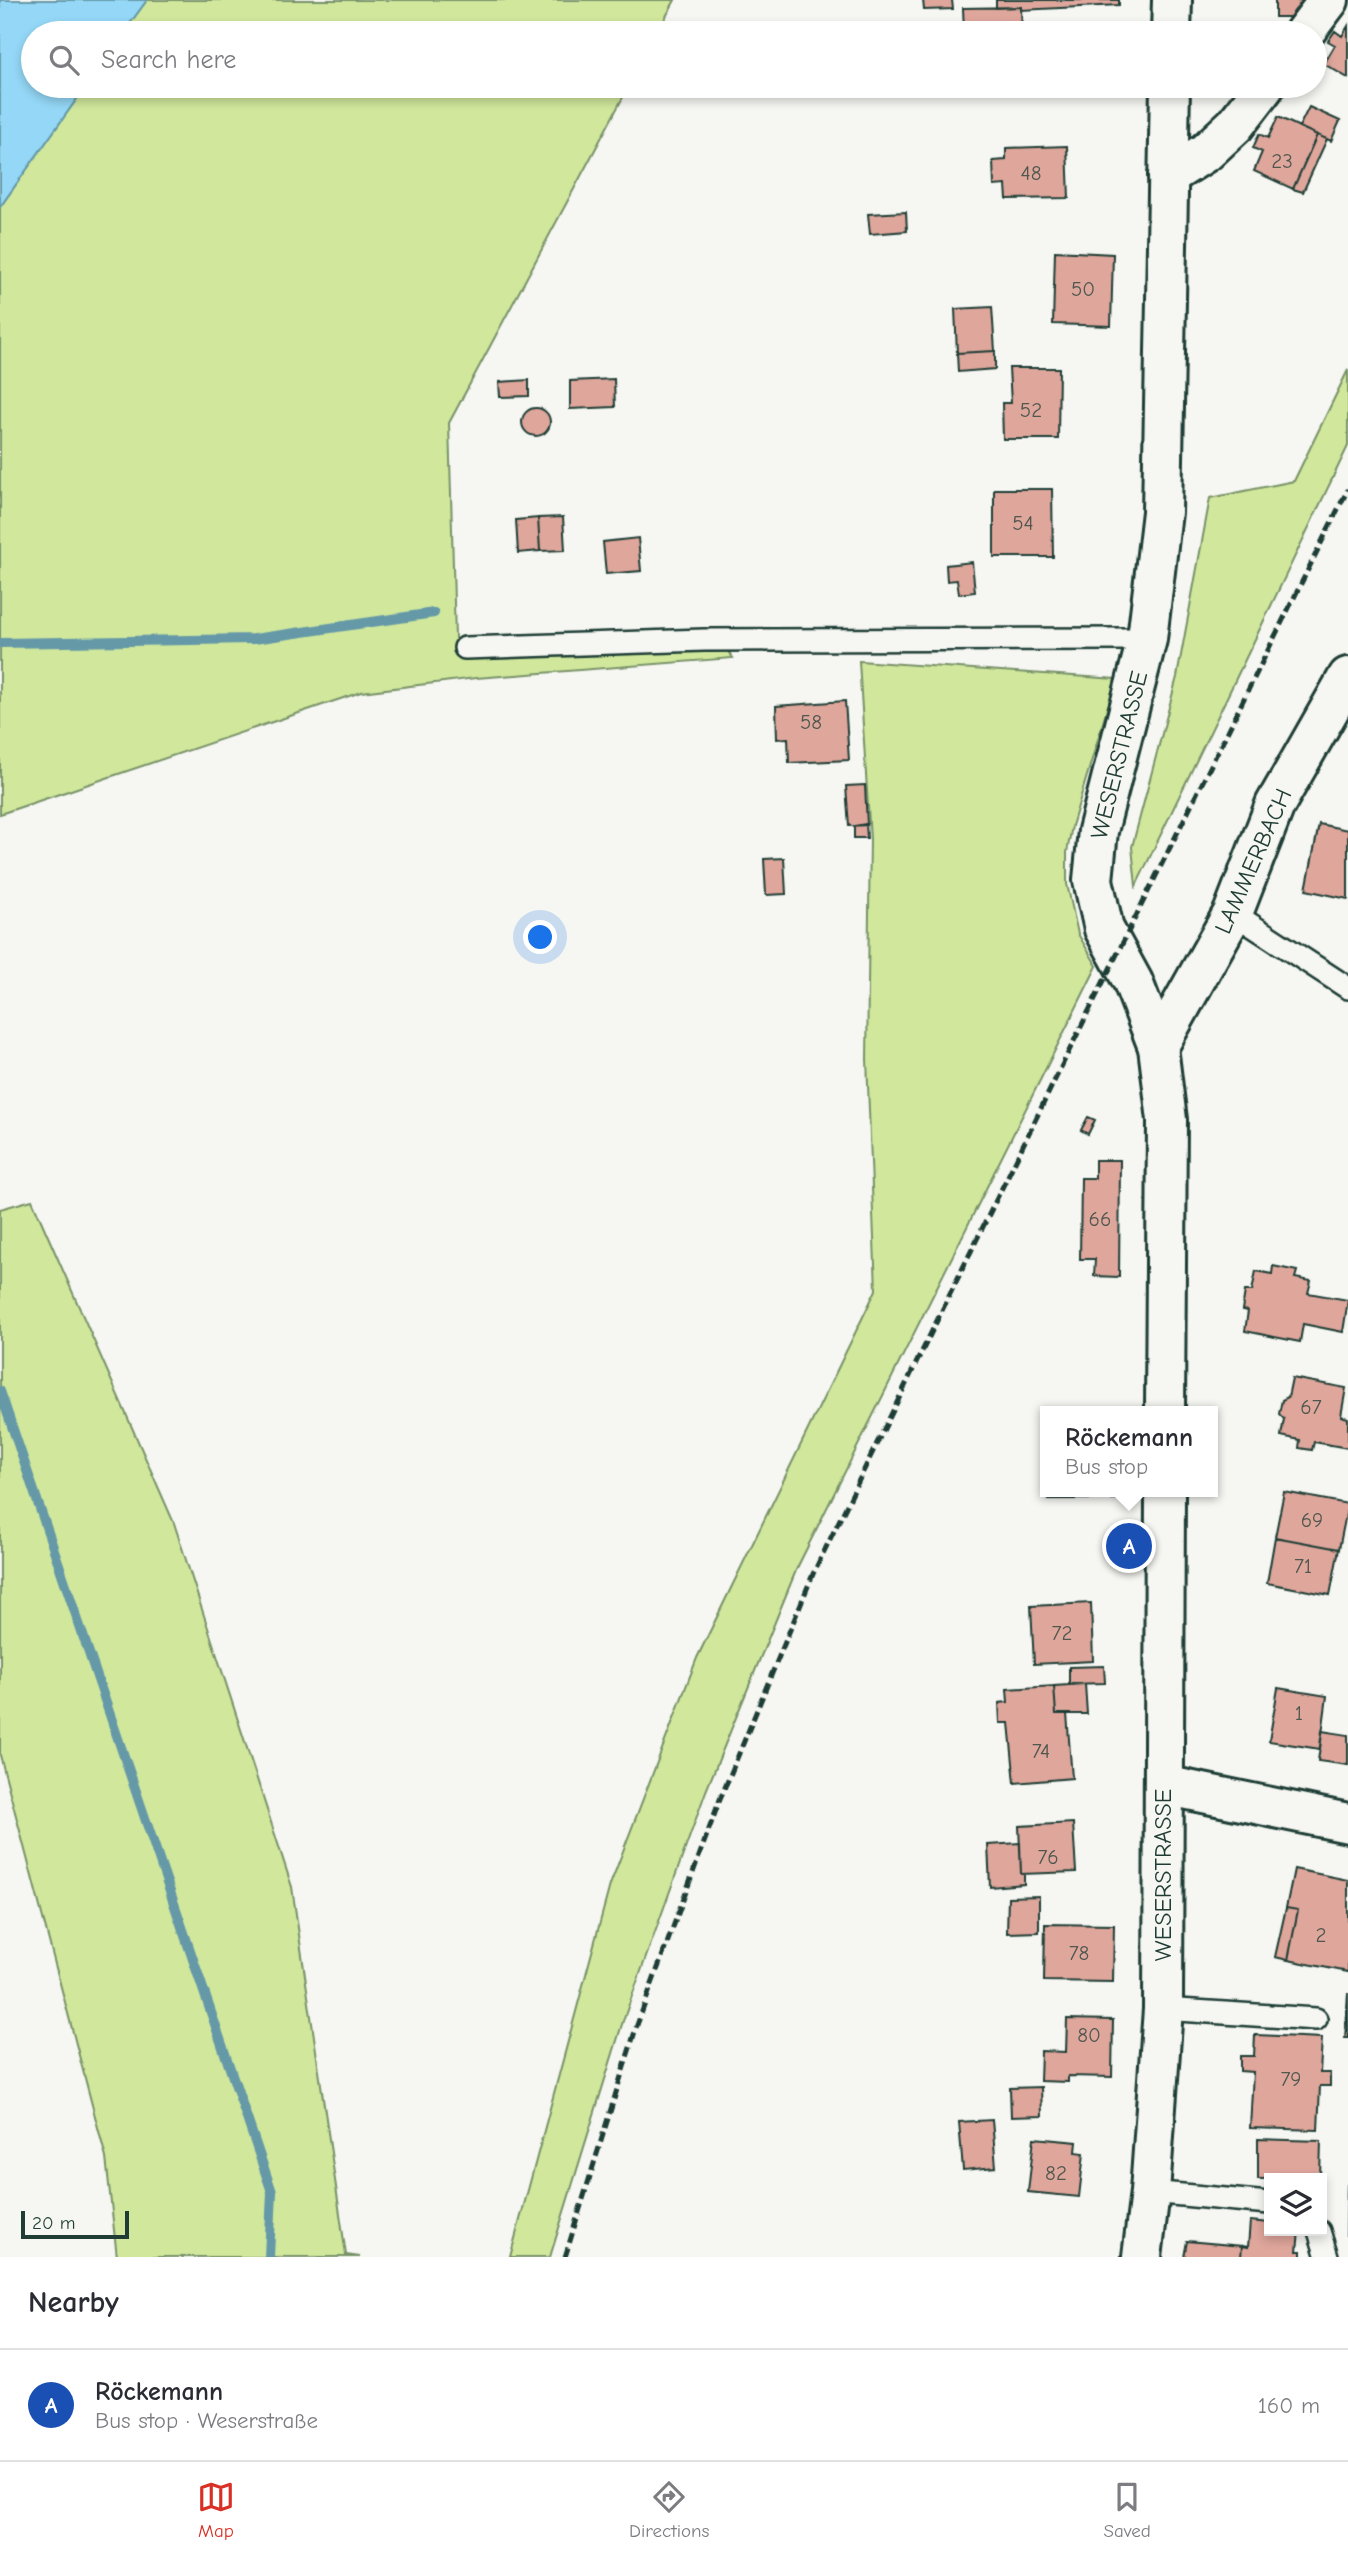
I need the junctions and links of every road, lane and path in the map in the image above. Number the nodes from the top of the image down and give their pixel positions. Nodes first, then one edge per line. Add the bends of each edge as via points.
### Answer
1 (1172, 0) edge
2 (1329, 0) edge
3 (1171, 21) edge
4 (1313, 21) edge
5 (1170, 98) edge
6 (1256, 98) edge
7 (1168, 176) junction
8 (1147, 639) junction
9 (464, 648) dead end
10 (1348, 677) edge
11 (1233, 913) junction
12 (1348, 988) edge
13 (1158, 1046) junction
14 (1165, 1406) edge
15 (1165, 1497) edge
16 (1164, 1785) junction
17 (1348, 1823) edge
18 (1163, 2009) junction
19 (1316, 2019) dead end
20 (1150, 2192) junction
21 (1264, 2203) edge
22 (1321, 2236) edge
23 (1142, 2257) edge
24 (1327, 2257) edge

1 - 3 main road
2 - 4 main road
5 - 7 main road, WESERSTRASSE
6 - 7 main road via 1206,152
7 - 8 main road, WESERSTRASSE via 1162,512
8 - 9 lane via 704,640
8 - 13 main road, WESERSTRASSE via 1098,831 1093,880 1104,929 1133,982
10 - 11 main road, LAMMERBACH via 1275,805
11 - 12 lane
11 - 13 main road, LAMMERBACH
13 - 14 main road, WESERSTRASSE via 1167,1120
15 - 16 main road, WESERSTRASSE
16 - 17 main road
16 - 18 main road, WESERSTRASSE
18 - 19 lane
18 - 20 main road, WESERSTRASSE
20 - 21 lane
20 - 23 main road, WESERSTRASSE
22 - 24 lane

